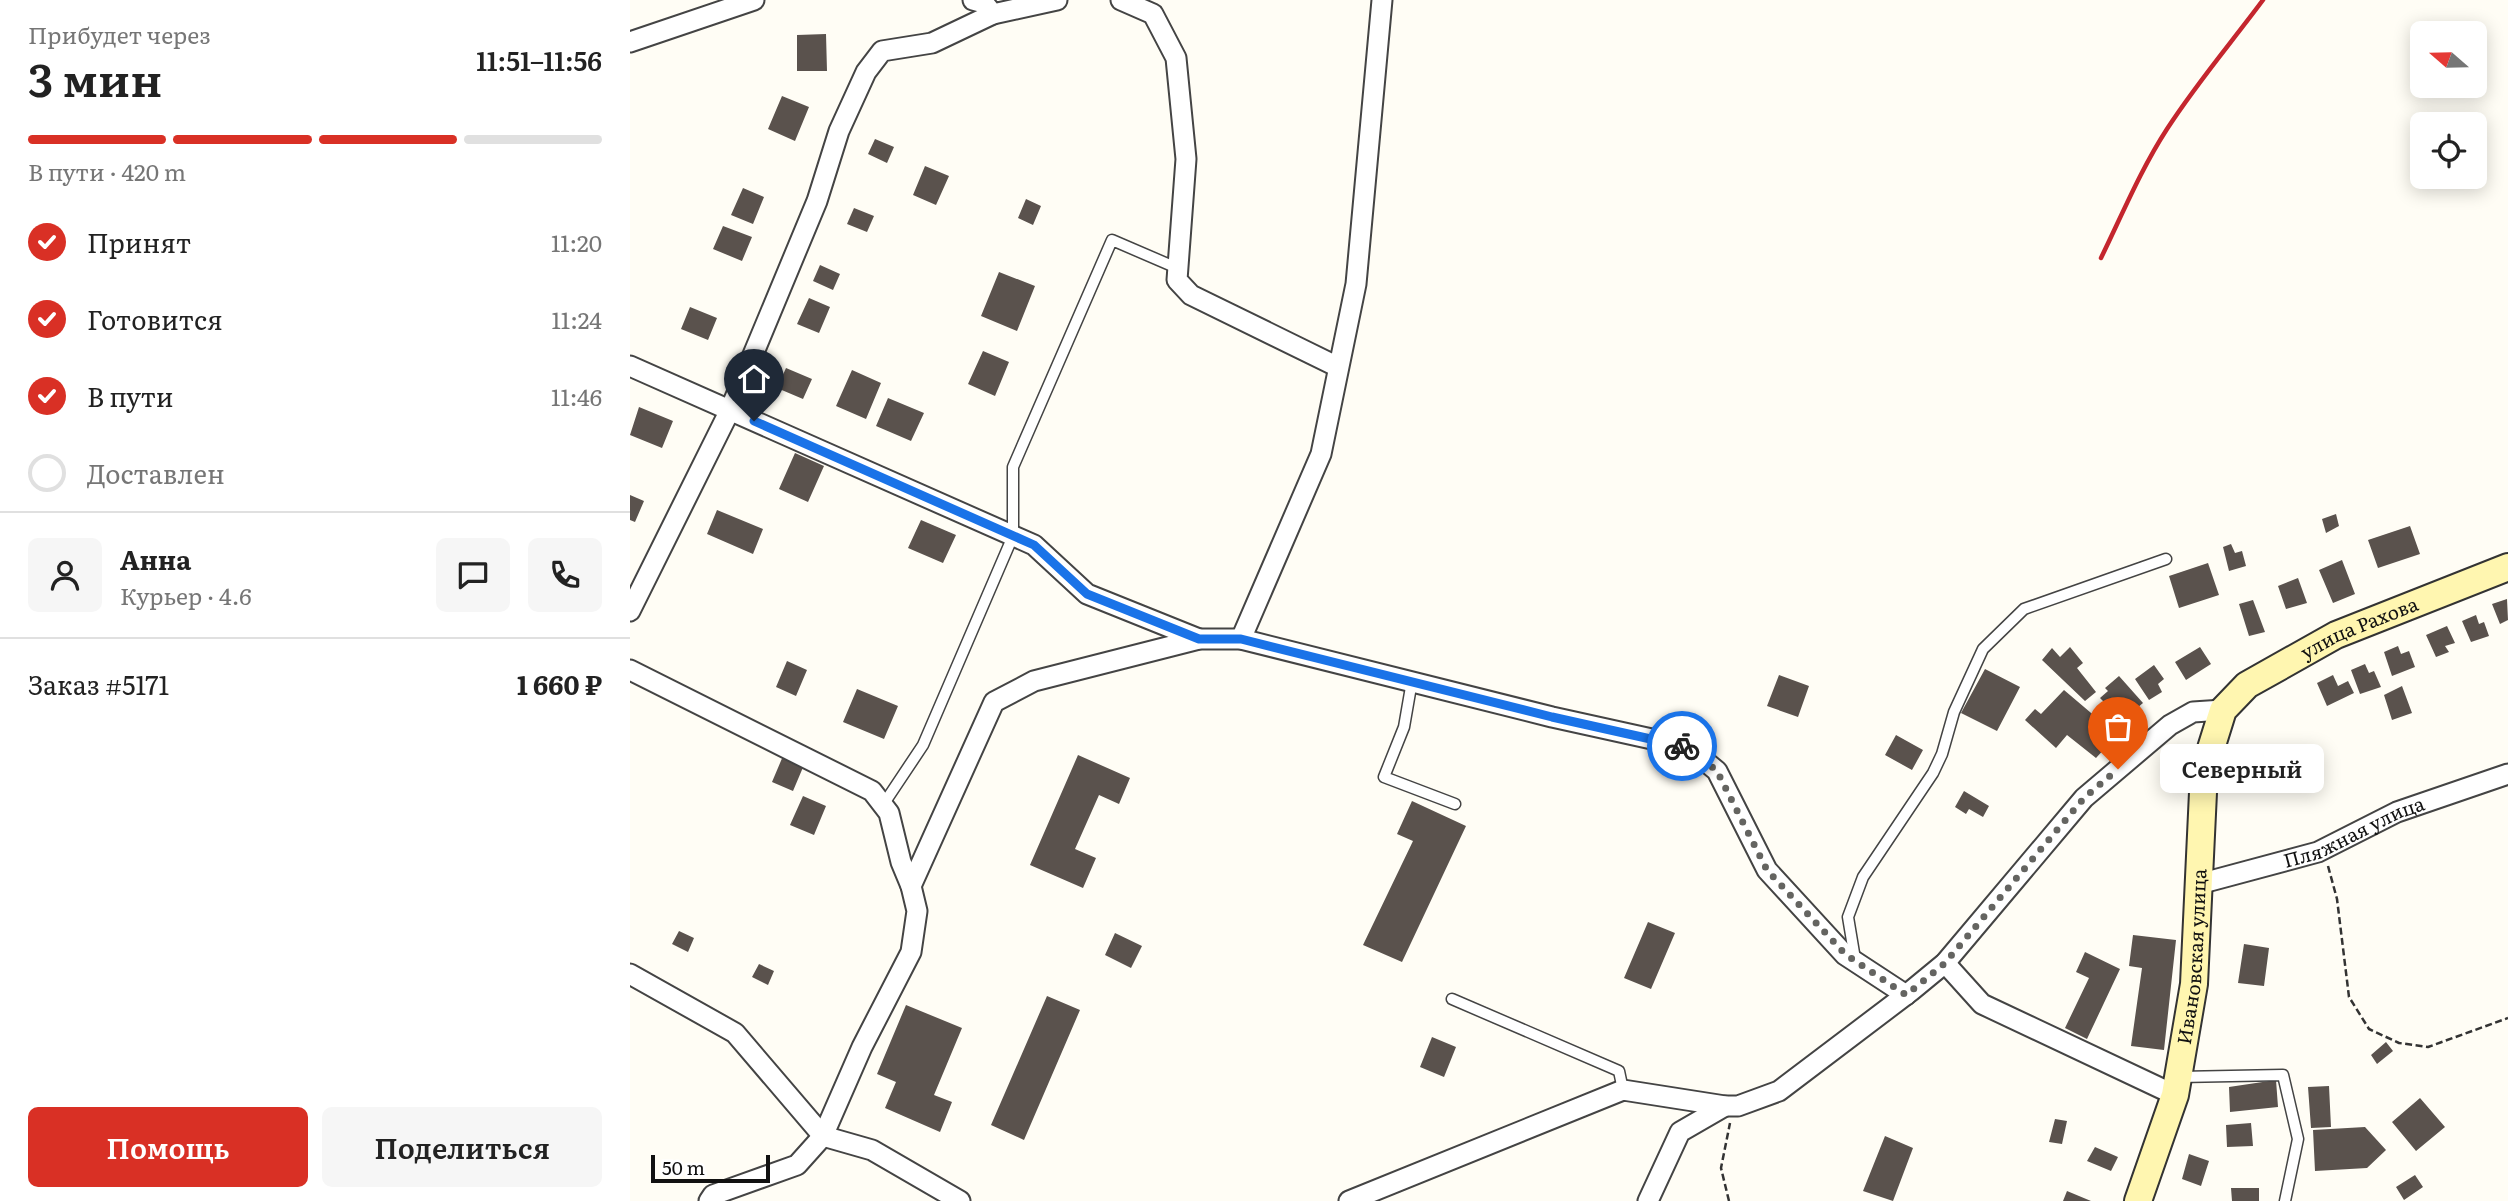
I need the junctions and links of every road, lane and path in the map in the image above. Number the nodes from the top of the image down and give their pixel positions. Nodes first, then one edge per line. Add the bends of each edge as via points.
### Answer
1 (754, 0) edge
2 (973, 0) edge
3 (1057, 0) edge
4 (1121, 0) edge
5 (1382, 0) edge
6 (993, 14) junction
7 (630, 42) edge
8 (1177, 268) junction
9 (630, 366) edge
10 (1338, 367) junction
11 (730, 410) junction
12 (1013, 536) junction
13 (2166, 559) dead end
14 (2508, 566) edge
15 (630, 611) edge
16 (1199, 639) junction
17 (1241, 639) junction
18 (630, 670) edge
19 (1412, 681) junction
20 (2223, 710) junction
21 (2508, 774) edge
22 (1455, 804) dead end
23 (883, 805) junction
24 (2318, 852) junction
25 (2199, 884) junction
26 (911, 886) junction
27 (1856, 963) junction
28 (1945, 963) junction
29 (630, 974) edge
30 (1906, 995) junction
31 (1452, 999) dead end
32 (2508, 1018) edge
33 (2177, 1086) junction
34 (1623, 1090) junction
35 (1731, 1106) junction
36 (823, 1136) junction
37 (707, 1199) edge
38 (1729, 1200) edge
39 (960, 1201) edge
40 (1349, 1201) edge
41 (1648, 1201) edge
42 (1734, 1201) edge
43 (2138, 1201) edge
44 (2284, 1201) edge

1 - 7 street
2 - 6 street via 984,3
3 - 6 street
4 - 8 street via 1153,13 1176,58 1185,159
5 - 10 street via 1356,284
6 - 11 street via 932,43 882,51 866,72
8 - 10 street via 1177,281 1191,295
8 - 12 lane via 1112,240 1013,467
9 - 11 street
10 - 17 street via 1321,454
11 - 12 street
11 - 15 street
12 - 16 street via 1034,545 1087,594
12 - 23 lane via 923,745
13 - 27 lane via 2024,608 1983,649 1933,773 1863,877 1848,917
14 - 20 main road, улица Рахова via 2336,635 2247,685
16 - 17 street
16 - 26 street via 1034,681 994,702
17 - 19 street
18 - 23 street via 873,791
19 - 22 lane via 1404,727 1384,777
19 - 27 street via 1688,747 1717,771 1767,870
20 - 25 main road, Ивановская улица via 2204,771
20 - 28 street via 2193,712 2169,725 2084,798
21 - 24 street, Пляжная улица via 2397,813
23 - 26 street
24 - 25 street, Пляжная улица
24 - 32 path via 2330,870 2337,900 2349,997 2369,1029 2399,1043 2428,1047
25 - 33 main road, Ивановская улица via 2194,984
26 - 36 street via 916,911 911,953
27 - 30 street
28 - 30 street
28 - 33 street via 1982,1004
29 - 36 street via 735,1032
30 - 35 street via 1779,1091
31 - 34 lane via 1619,1071
33 - 43 main road, Ивановская улица
33 - 44 lane via 2283,1075 2298,1139
34 - 35 street
34 - 40 street
35 - 38 path via 1721,1168
35 - 41 street via 1680,1132
36 - 37 street via 797,1165
36 - 39 street via 872,1150
38 - 42 path

